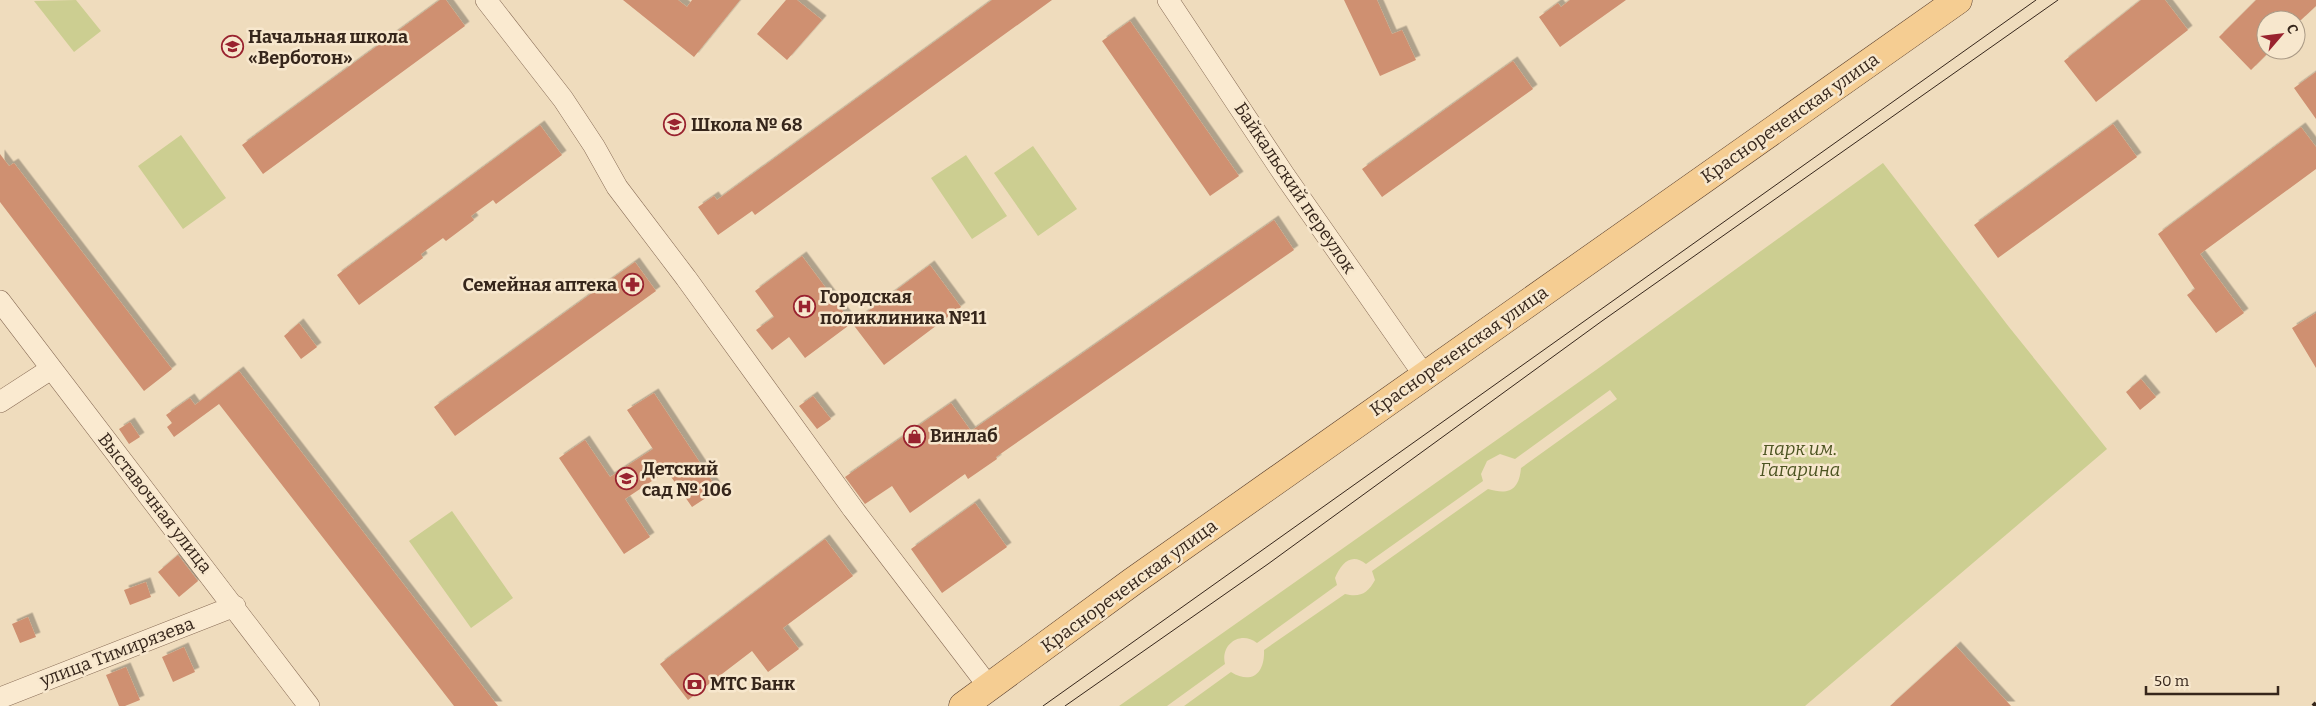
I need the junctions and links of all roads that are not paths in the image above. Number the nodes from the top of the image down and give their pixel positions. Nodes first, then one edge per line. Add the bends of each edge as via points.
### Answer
1 (486, 0) edge
2 (1168, 0) edge
3 (1958, 0) edge
4 (0, 300) edge
5 (51, 369) junction
6 (1424, 376) junction
7 (0, 402) edge
8 (234, 606) junction
9 (989, 686) junction
10 (0, 698) edge
11 (309, 706) edge
12 (963, 706) edge

1 - 9 street via 563,99 617,187 853,509
2 - 6 street, Байкальский переулок
3 - 6 main road, Краснореченская улица
4 - 5 street, Выставочная улица
5 - 7 street
5 - 8 street, Выставочная улица
6 - 9 main road, Краснореченская улица
8 - 10 street, улица Тимирязева
8 - 11 street, Выставочная улица
9 - 12 main road, Краснореченская улица

